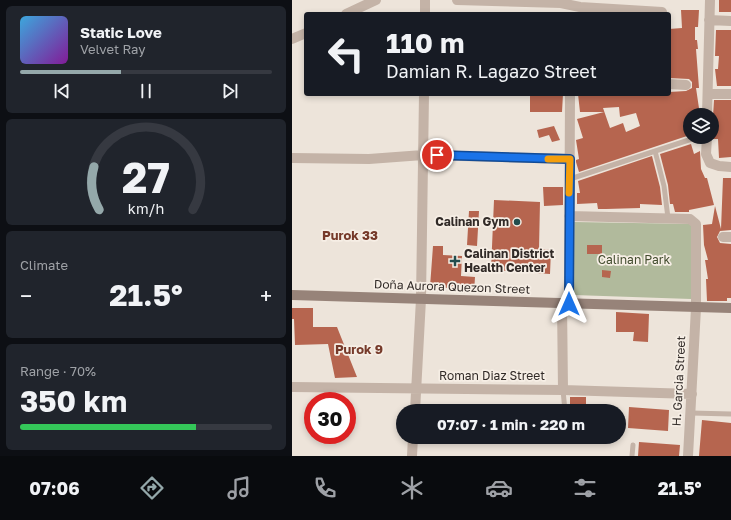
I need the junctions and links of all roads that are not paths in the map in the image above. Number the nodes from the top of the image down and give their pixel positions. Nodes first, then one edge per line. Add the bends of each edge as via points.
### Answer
1 (376, 0) edge
2 (425, 0) edge
3 (457, 0) edge
4 (710, 0) edge
5 (571, 6) edge
6 (350, 12) edge
7 (425, 12) edge
8 (662, 12) dead end
9 (709, 20) junction
10 (731, 21) edge
11 (304, 34) edge
12 (292, 39) edge
13 (671, 84) edge
14 (686, 85) dead end
15 (708, 94) junction
16 (731, 94) edge
17 (424, 96) edge
18 (570, 96) edge
19 (707, 108) edge
20 (683, 142) edge
21 (707, 144) edge
22 (655, 151) junction
23 (423, 155) junction
24 (292, 158) edge
25 (570, 159) junction
26 (731, 167) edge
27 (570, 179) junction
28 (569, 216) junction
29 (668, 218) junction
30 (292, 295) edge
31 (421, 299) junction
32 (565, 304) junction
33 (696, 308) junction
34 (731, 308) edge
35 (292, 387) edge
36 (416, 389) junction
37 (562, 390) junction
38 (692, 394) junction
39 (415, 404) edge
40 (563, 404) edge
41 (691, 413) junction
42 (731, 414) edge
43 (413, 444) edge
44 (633, 445) dead end
45 (412, 456) edge
46 (632, 456) edge
47 (688, 456) edge

1 - 6 street
2 - 7 street
3 - 5 street via 561,3
4 - 9 street
5 - 8 street
9 - 10 street
9 - 15 street
11 - 12 street
13 - 14 street
15 - 16 street
15 - 19 street
17 - 23 street
18 - 25 street
20 - 22 lane
21 - 26 street via 706,154 710,163
22 - 27 lane
22 - 29 lane via 664,186
23 - 24 street
23 - 25 street
23 - 31 street
25 - 27 street
27 - 28 street
28 - 29 street
28 - 32 street
29 - 33 street, H. Garcia Street via 690,219 696,224
30 - 31 street, Doña Aurora Quezon Street
31 - 32 street, Doña Aurora Quezon Street
31 - 36 street
32 - 33 street, Doña Aurora Quezon Street
32 - 37 street
33 - 34 street, Doña Aurora Quezon Street
33 - 38 street, H. Garcia Street
35 - 36 street, Roman Diaz Street
36 - 37 street, Roman Diaz Street
36 - 39 street
37 - 38 street, Roman Diaz Street
37 - 40 lane
38 - 41 street, H. Garcia Street
41 - 42 lane
41 - 47 street, H. Garcia Street
43 - 45 street
44 - 46 lane

